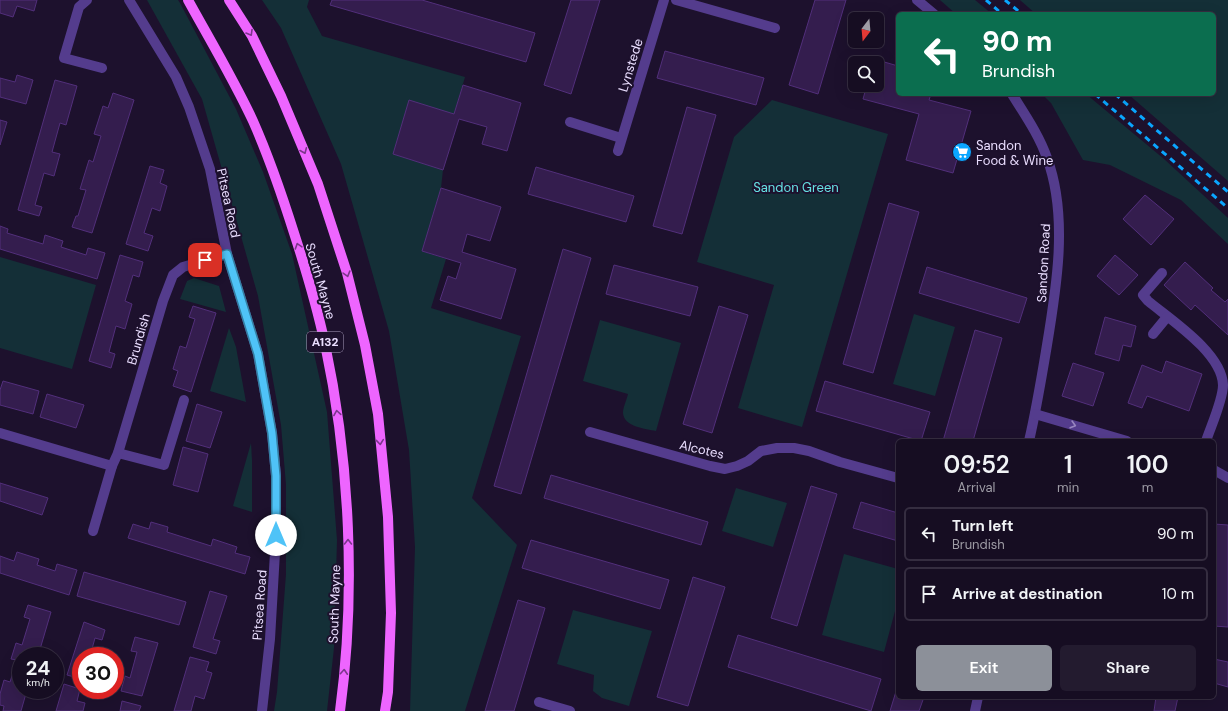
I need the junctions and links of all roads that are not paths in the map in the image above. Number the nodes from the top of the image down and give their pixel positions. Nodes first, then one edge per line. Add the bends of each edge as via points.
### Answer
1 (87, 0) edge
2 (130, 0) edge
3 (188, 0) edge
4 (229, 0) edge
5 (664, 0) edge
6 (676, 0) edge
7 (917, 0) edge
8 (932, 12) edge
9 (775, 28) dead end
10 (102, 68) dead end
11 (1013, 96) edge
12 (570, 122) dead end
13 (621, 138) junction
14 (618, 151) dead end
15 (227, 254) junction
16 (1162, 273) dead end
17 (1167, 317) junction
18 (1153, 334) dead end
19 (184, 400) dead end
20 (1035, 414) junction
21 (590, 432) dead end
22 (0, 433) edge
23 (1029, 439) edge
24 (1120, 439) edge
25 (1207, 439) edge
26 (118, 453) junction
27 (112, 466) junction
28 (1216, 471) edge
29 (896, 477) edge
30 (1228, 478) edge
31 (93, 531) dead end
32 (978, 699) edge
33 (539, 702) dead end
34 (262, 711) edge
35 (340, 711) edge
36 (385, 711) edge
37 (570, 711) edge
38 (975, 711) edge

1 - 10 street via 79,7 64,58
2 - 15 street, Pitsea Road via 176,77 189,107 210,169
35 -> 3 main road, South Mayne / A132 via 348,614 348,525 338,417 325,344 288,213 256,129
4 -> 36 main road, South Mayne / A132 via 252,36 281,96 318,184 347,274 365,345 378,414 388,517 391,613
5 - 13 street, Lynstede
6 - 9 street
7 - 8 street
11 - 20 street, Sandon Road via 1032,125 1047,158 1055,187 1058,215 1054,307
12 - 13 street
13 - 14 street, Lynstede
15 - 26 street, Brundish via 183,268 173,275
15 - 34 street, Pitsea Road via 258,354 272,433 276,476 276,535
16 - 17 street via 1144,295
17 - 18 street
17 - 25 street via 1206,351 1222,375 1220,400
19 - 26 street via 164,465
20 - 23 street, Sandon Road
20 -> 24 street
21 - 29 street, Alcotes via 710,466 737,466 761,451 794,448
22 - 27 street
26 - 27 street, Brundish
27 - 31 street, Brundish
28 - 30 street
32 - 38 street
33 - 37 street

